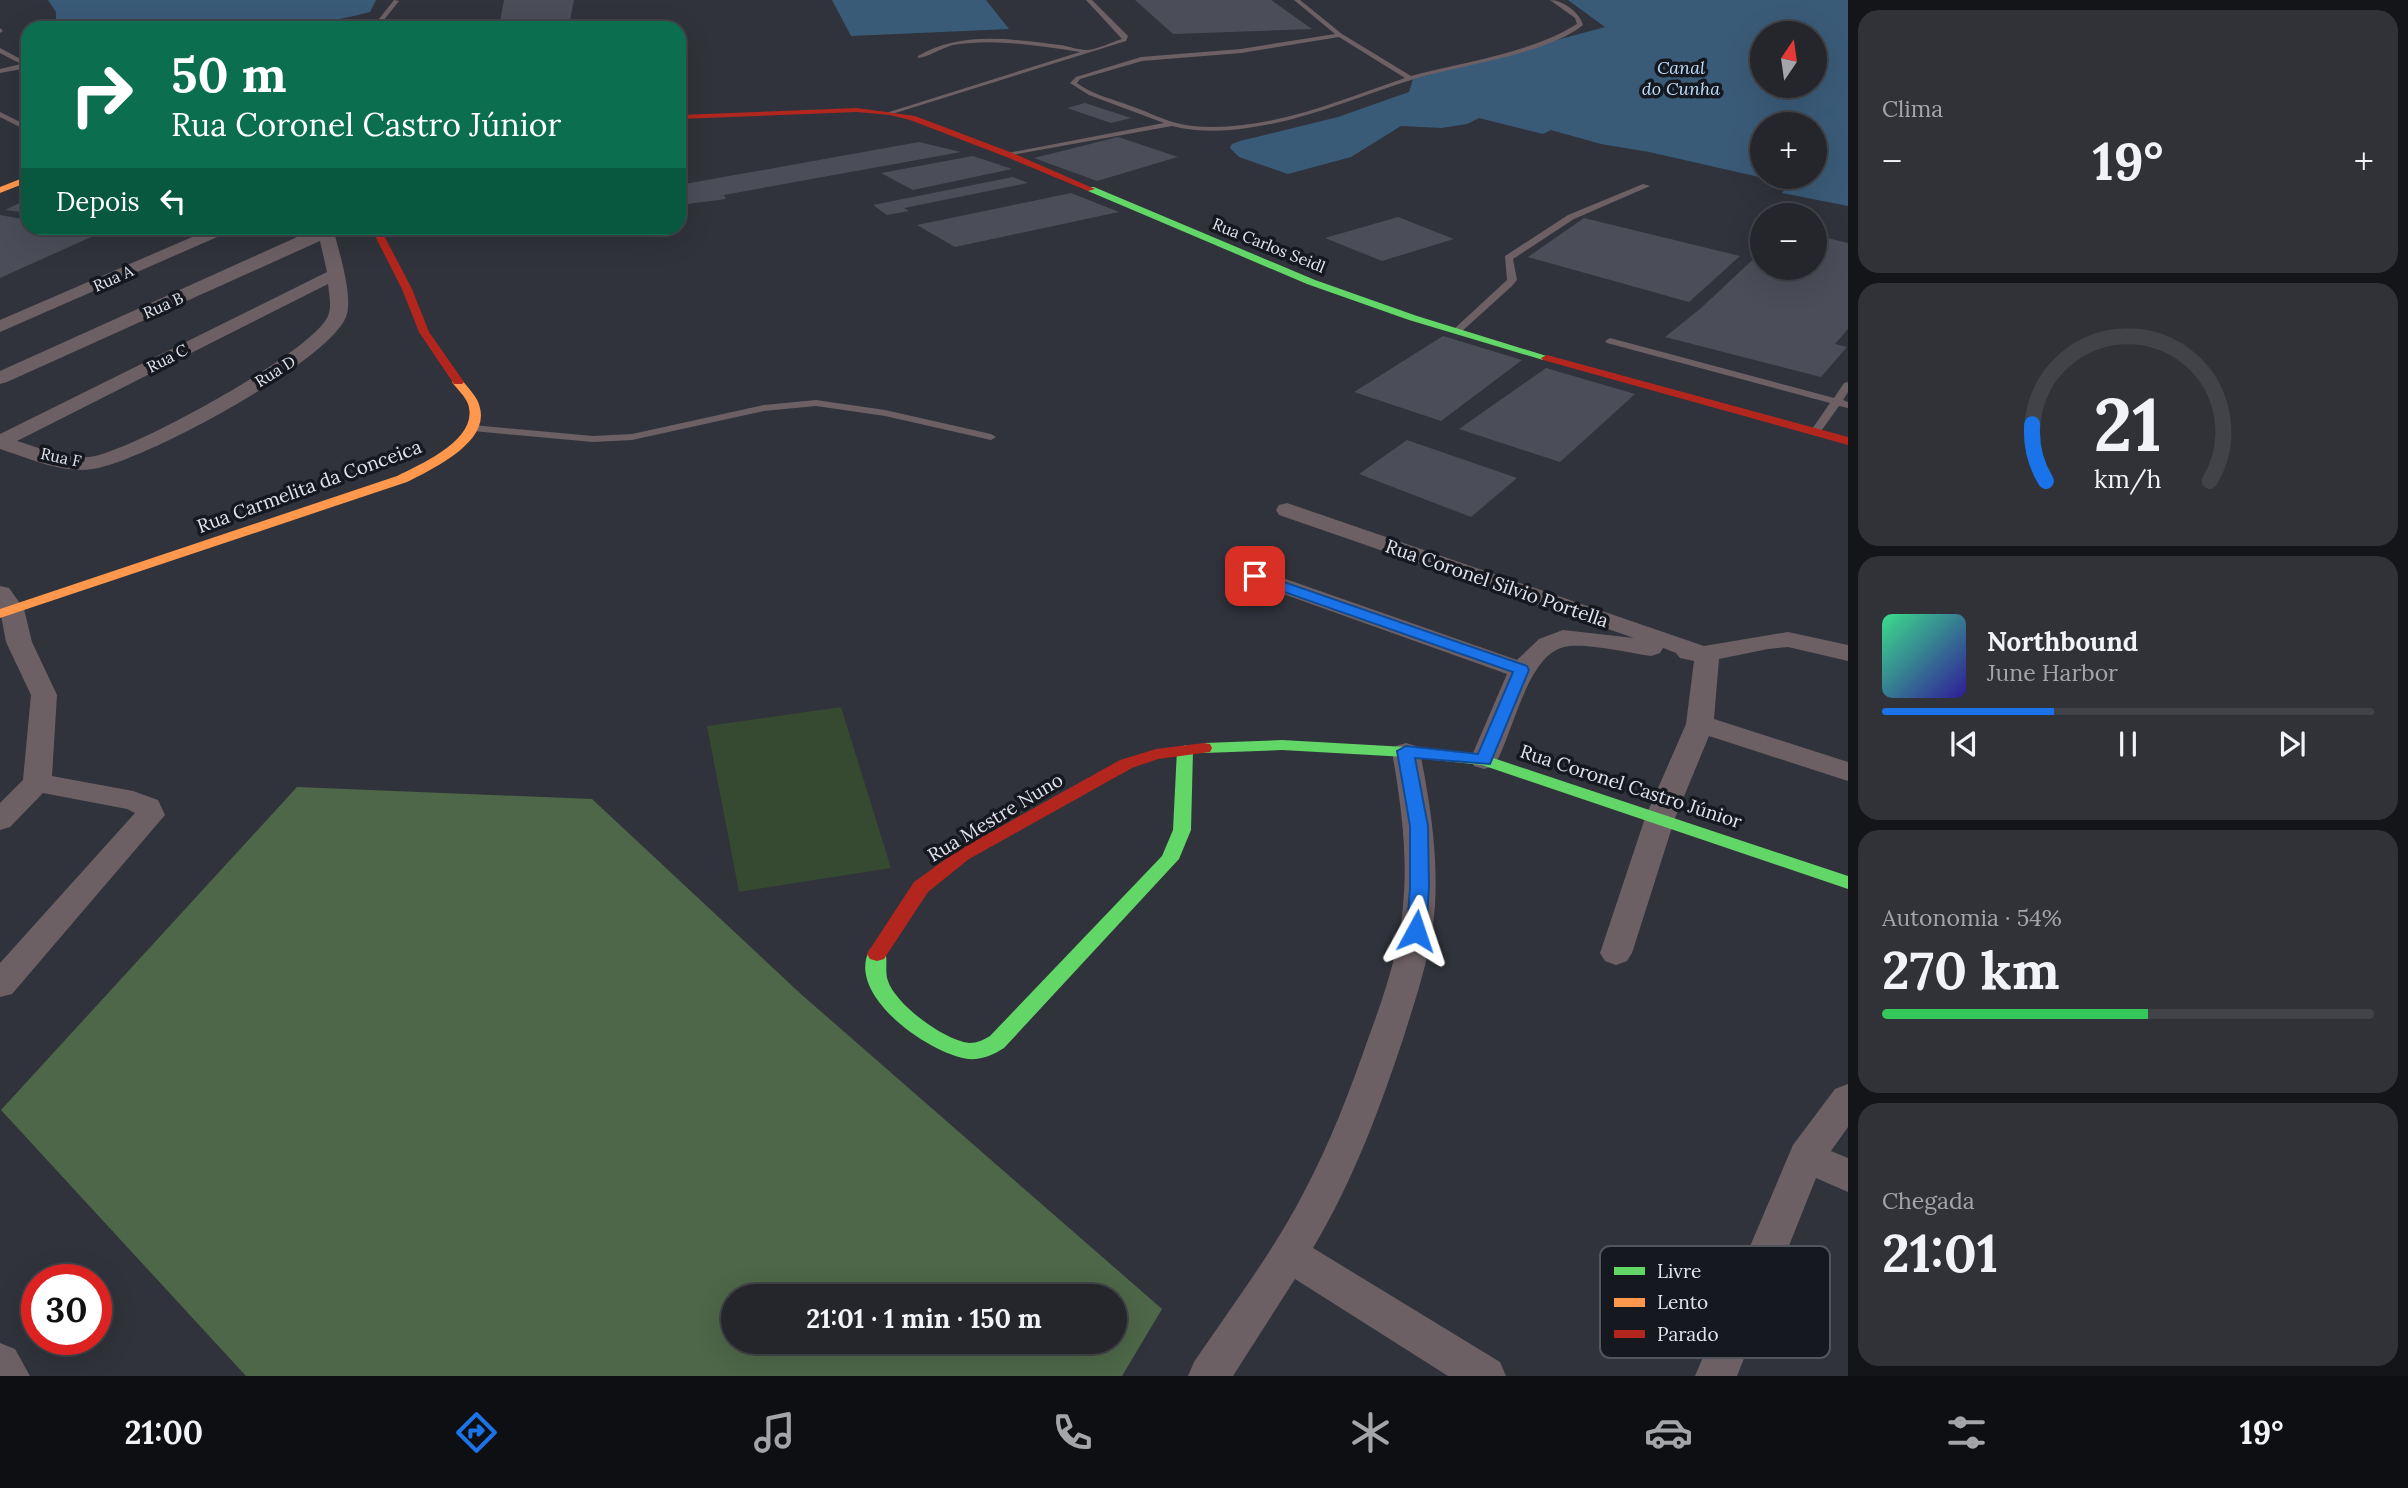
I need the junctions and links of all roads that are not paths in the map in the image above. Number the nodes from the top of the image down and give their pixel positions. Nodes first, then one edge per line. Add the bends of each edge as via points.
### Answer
1 (1089, 0) edge
2 (1297, 0) edge
3 (1553, 0) edge
4 (396, 1) edge
5 (380, 21) edge
6 (1340, 34) junction
7 (0, 50) edge
8 (1088, 51) junction
9 (920, 57) dead end
10 (21, 62) edge
11 (21, 66) edge
12 (0, 71) edge
13 (1410, 78) junction
14 (890, 113) junction
15 (0, 114) edge
16 (686, 117) edge
17 (1173, 123) junction
18 (21, 124) edge
19 (1007, 154) junction
20 (21, 181) edge
21 (3, 186) edge
22 (1646, 186) dead end
23 (209, 235) edge
24 (315, 235) edge
25 (327, 235) edge
26 (379, 235) edge
27 (334, 275) junction
28 (0, 327) edge
29 (1457, 331) junction
30 (1610, 341) dead end
31 (0, 378) edge
32 (1848, 384) edge
33 (1836, 402) junction
34 (1848, 405) edge
35 (473, 428) junction
36 (1815, 432) junction
37 (991, 438) dead end
38 (1848, 441) edge
39 (0, 443) edge
40 (121, 453) joint
41 (1287, 510) dead end
42 (1255, 576) dead end
43 (4, 605) edge
44 (1848, 653) edge
45 (1707, 655) junction
46 (1521, 670) junction
47 (1700, 724) junction
48 (1185, 750) junction
49 (1406, 751) junction
50 (1484, 760) junction
51 (1848, 772) edge
52 (37, 783) junction
53 (1660, 818) junction
54 (0, 820) edge
55 (1848, 883) edge
56 (1616, 953) dead end
57 (0, 985) edge
58 (1848, 1099) edge
59 (1806, 1156) junction
60 (1848, 1177) edge
61 (1769, 1246) edge
62 (1290, 1255) junction
63 (1723, 1358) edge
64 (0, 1363) edge
65 (9, 1376) edge
66 (1209, 1376) edge
67 (1485, 1376) edge
68 (1716, 1376) edge

1 - 8 lane via 1126,37
2 - 6 lane
3 - 13 lane via 1578,17 1580,25 1508,52
4 - 5 lane
6 - 13 lane
6 - 17 lane via 1241,51 1141,59 1073,82 1090,93
7 - 10 lane
8 - 9 lane via 1029,43 954,43 929,49
8 - 14 lane
11 - 12 lane
13 - 17 lane via 1279,119 1212,128
14 - 16 street, Rua Carlos Seidl via 836,110
14 - 19 street, Rua Carlos Seidl
15 - 18 lane
17 - 19 lane
19 - 29 street, Rua Carlos Seidl via 1311,282
20 - 21 street
22 - 29 lane via 1572,217 1508,258 1512,280
23 - 28 street, Rua A
24 - 31 street, Rua B
25 - 27 street, Rua D
26 - 35 street via 408,289 424,332 475,407
27 - 39 street, Rua C
27 - 40 street, Rua D via 338,314 329,330 307,350 227,400
29 - 36 street, Rua Carlos Seidl
30 - 33 lane
32 - 33 lane
33 - 34 lane
33 - 36 lane
35 - 37 lane via 593,439 632,437 738,413 816,403 885,413
35 - 43 street, Rua Carmelita da Conceica via 438,461 402,479 178,556
36 - 38 street, Rua Carlos Seidl
39 - 40 street, Rua F via 87,464
41 - 45 street, Rua Coronel Silvio Portella
42 - 46 street
43 - 52 street via 44,695
44 - 45 street via 1782,639
45 - 46 street via 1563,638 1548,644
45 - 47 street
46 - 50 street
47 - 51 street
47 - 53 street
48 - 48 street, Rua Mestre Nuno via 1182,830 1170,859 990,1048 969,1051 930,1037 902,1016 878,981 877,951 921,887 963,855 1126,764
48 - 49 street, Rua Coronel Castro Júnior via 1251,744
49 - 50 street, Rua Coronel Castro Júnior
49 - 62 street via 1419,826 1420,887 1405,984 1366,1098
50 - 53 street, Rua Coronel Castro Júnior
52 - 54 street
52 - 57 street via 133,801 148,807 150,815
53 - 55 street, Rua Coronel Castro Júnior
53 - 56 street
58 - 59 street
59 - 60 street
59 - 61 street
62 - 66 street
62 - 67 street
63 - 68 street
64 - 65 street

